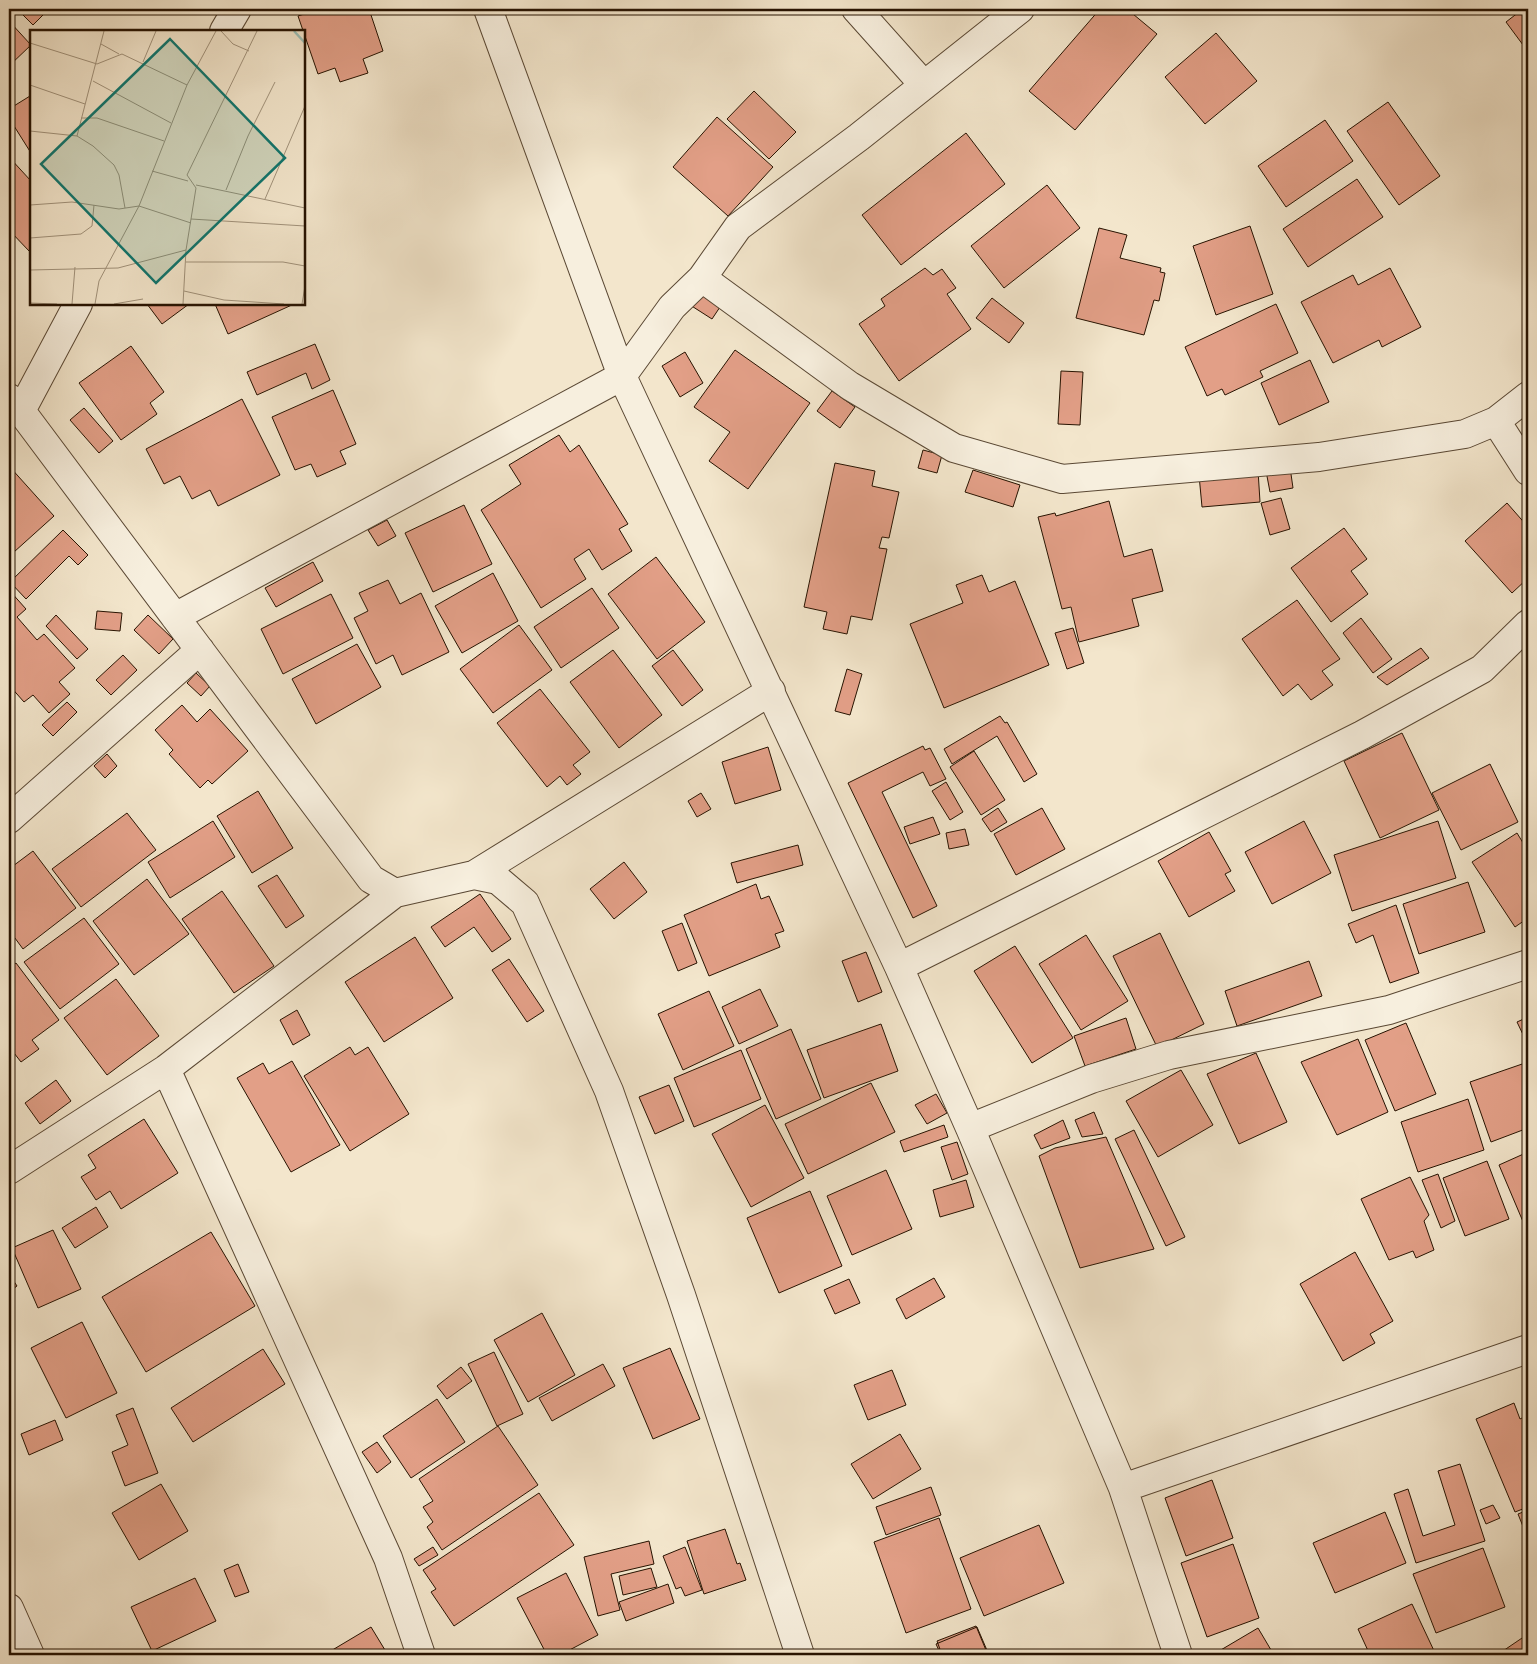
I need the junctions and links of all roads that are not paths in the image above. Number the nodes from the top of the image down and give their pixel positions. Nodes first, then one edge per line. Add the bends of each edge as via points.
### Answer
1 (237, 9) edge
2 (488, 9) edge
3 (856, 9) edge
4 (1020, 9) edge
5 (225, 30) edge
6 (924, 85) junction
7 (702, 278) junction
8 (77, 305) edge
9 (622, 376) junction
10 (1528, 396) edge
11 (15, 405) edge
12 (1496, 421) junction
13 (1528, 471) edge
14 (175, 617) junction
15 (1528, 624) edge
16 (200, 650) junction
17 (771, 691) junction
18 (9, 819) edge
19 (474, 875) junction
20 (395, 893) junction
21 (1528, 964) edge
22 (899, 967) junction
23 (166, 1069) junction
24 (970, 1128) junction
25 (9, 1170) edge
26 (1528, 1349) edge
27 (1123, 1488) junction
28 (9, 1608) edge
29 (30, 1655) edge
30 (421, 1655) edge
31 (800, 1655) edge
32 (1178, 1655) edge

1 - 5 street
2 - 9 street
3 - 6 street
4 - 6 street
6 - 7 street via 738,227
7 - 9 street via 672,307
7 - 12 street via 850,386 954,448 1062,478 1319,457 1466,434
8 - 11 street
9 - 14 street
9 - 17 street
10 - 12 street
11 - 14 street
12 - 13 street
14 - 16 street
15 - 22 street via 1482,669 1370,730
16 - 18 street
16 - 20 street via 371,879
17 - 19 street
17 - 22 street
19 - 20 street
19 - 31 street via 498,880 525,903 609,1091 681,1295
20 - 23 street
21 - 24 street via 1389,1010 1152,1060 1091,1079
22 - 24 street
23 - 25 street
23 - 30 street via 388,1558
24 - 27 street
26 - 27 street
27 - 32 street
28 - 29 street

